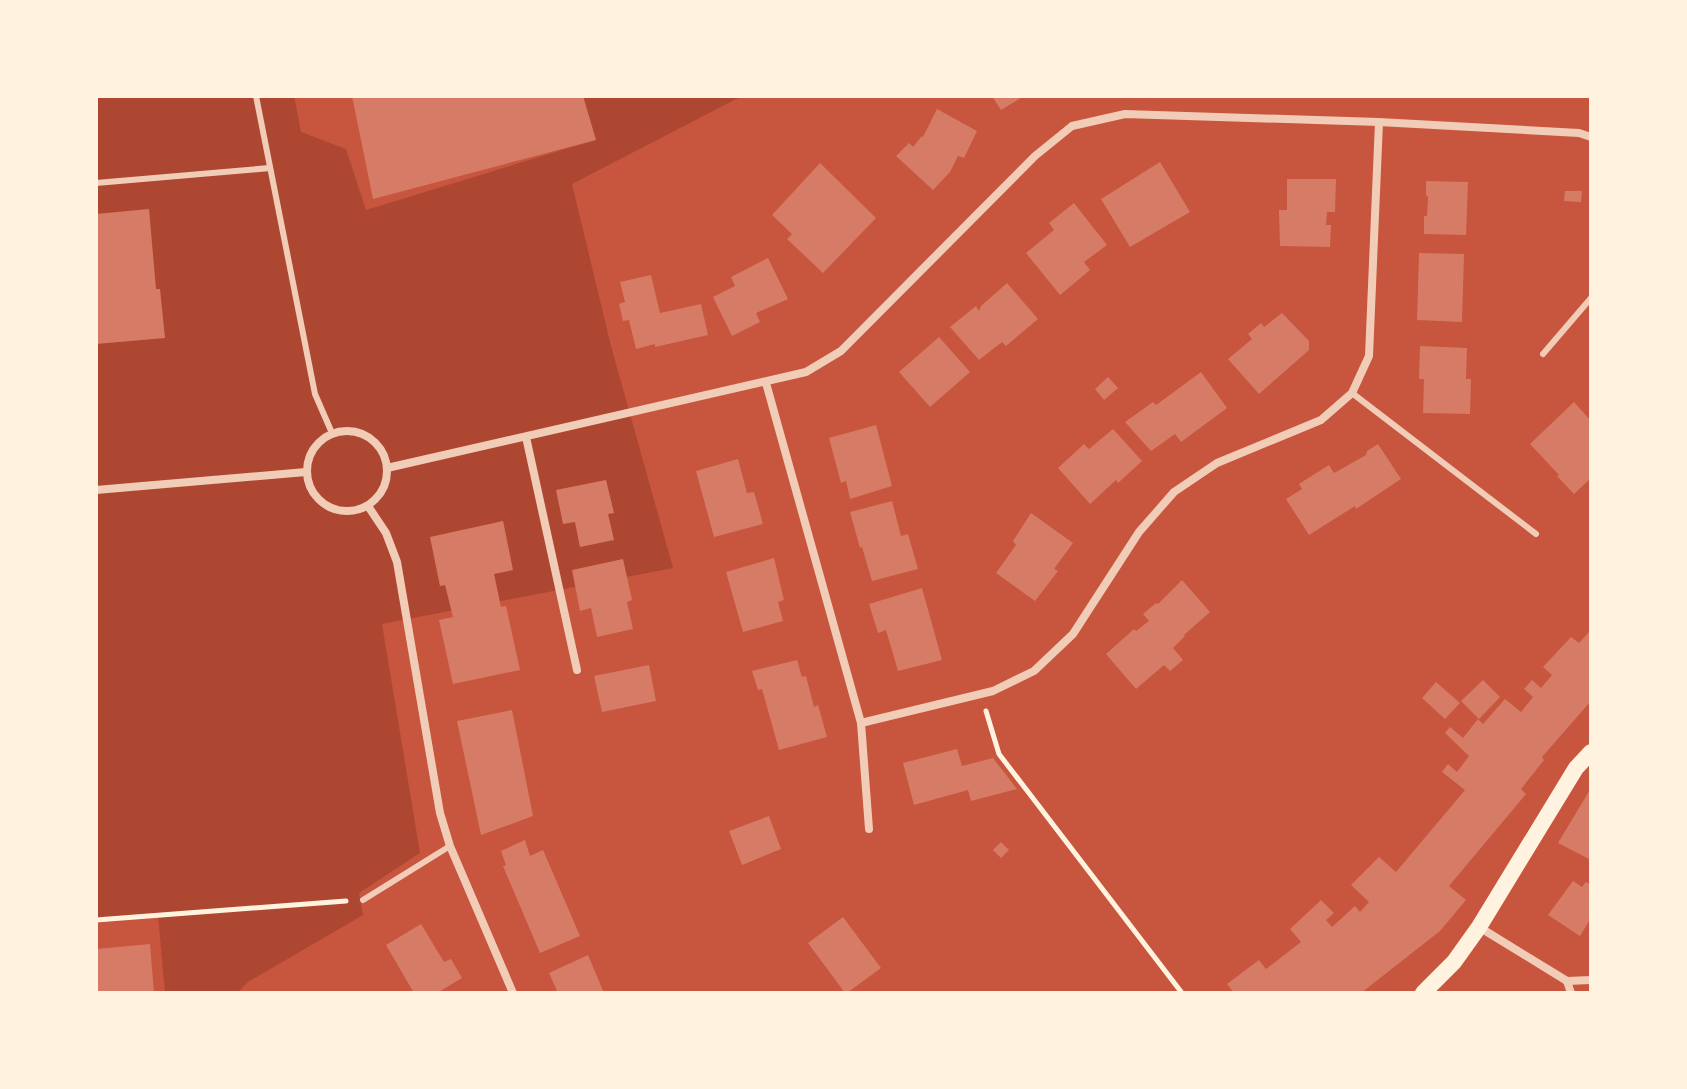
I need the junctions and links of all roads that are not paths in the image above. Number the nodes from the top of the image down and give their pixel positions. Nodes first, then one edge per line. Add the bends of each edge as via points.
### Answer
1 (256, 96) edge
2 (1379, 122) junction
3 (1591, 137) edge
4 (270, 168) junction
5 (96, 183) edge
6 (1591, 298) edge
7 (1543, 354) dead end
8 (766, 383) junction
9 (1352, 393) junction
10 (332, 433) junction
11 (526, 437) junction
12 (387, 468) junction
13 (306, 472) junction
14 (96, 490) edge
15 (368, 506) junction
16 (1536, 534) dead end
17 (577, 670) dead end
18 (861, 723) junction
19 (1591, 752) edge
20 (869, 829) dead end
21 (450, 846) junction
22 (363, 900) road end
23 (1479, 927) junction
24 (1591, 980) edge
25 (1567, 981) junction
26 (513, 993) edge
27 (1423, 993) edge
28 (1571, 993) edge

1 - 4 lane
2 - 3 street
2 - 8 street via 1125,114 1072,126 1035,156 841,351 806,372
2 - 9 street via 1369,356
4 - 5 lane
4 - 10 lane via 315,394
6 - 7 lane
8 - 11 street
8 - 18 street
9 - 16 lane
9 - 18 street via 1321,420 1217,463 1174,492 1139,532 1073,634 1034,671 993,691
10 - 12 street via 362,434 375,442
10 - 13 street via 318,442
11 - 12 street
11 - 17 street
12 - 15 street via 386,483
13 - 14 street
13 - 15 street via 316,498 328,507 355,511
15 - 21 street via 397,562
18 - 20 street
19 - 23 main road
21 - 22 lane
21 - 26 street
23 - 25 street
23 - 27 main road
24 - 25 street
25 - 28 street

